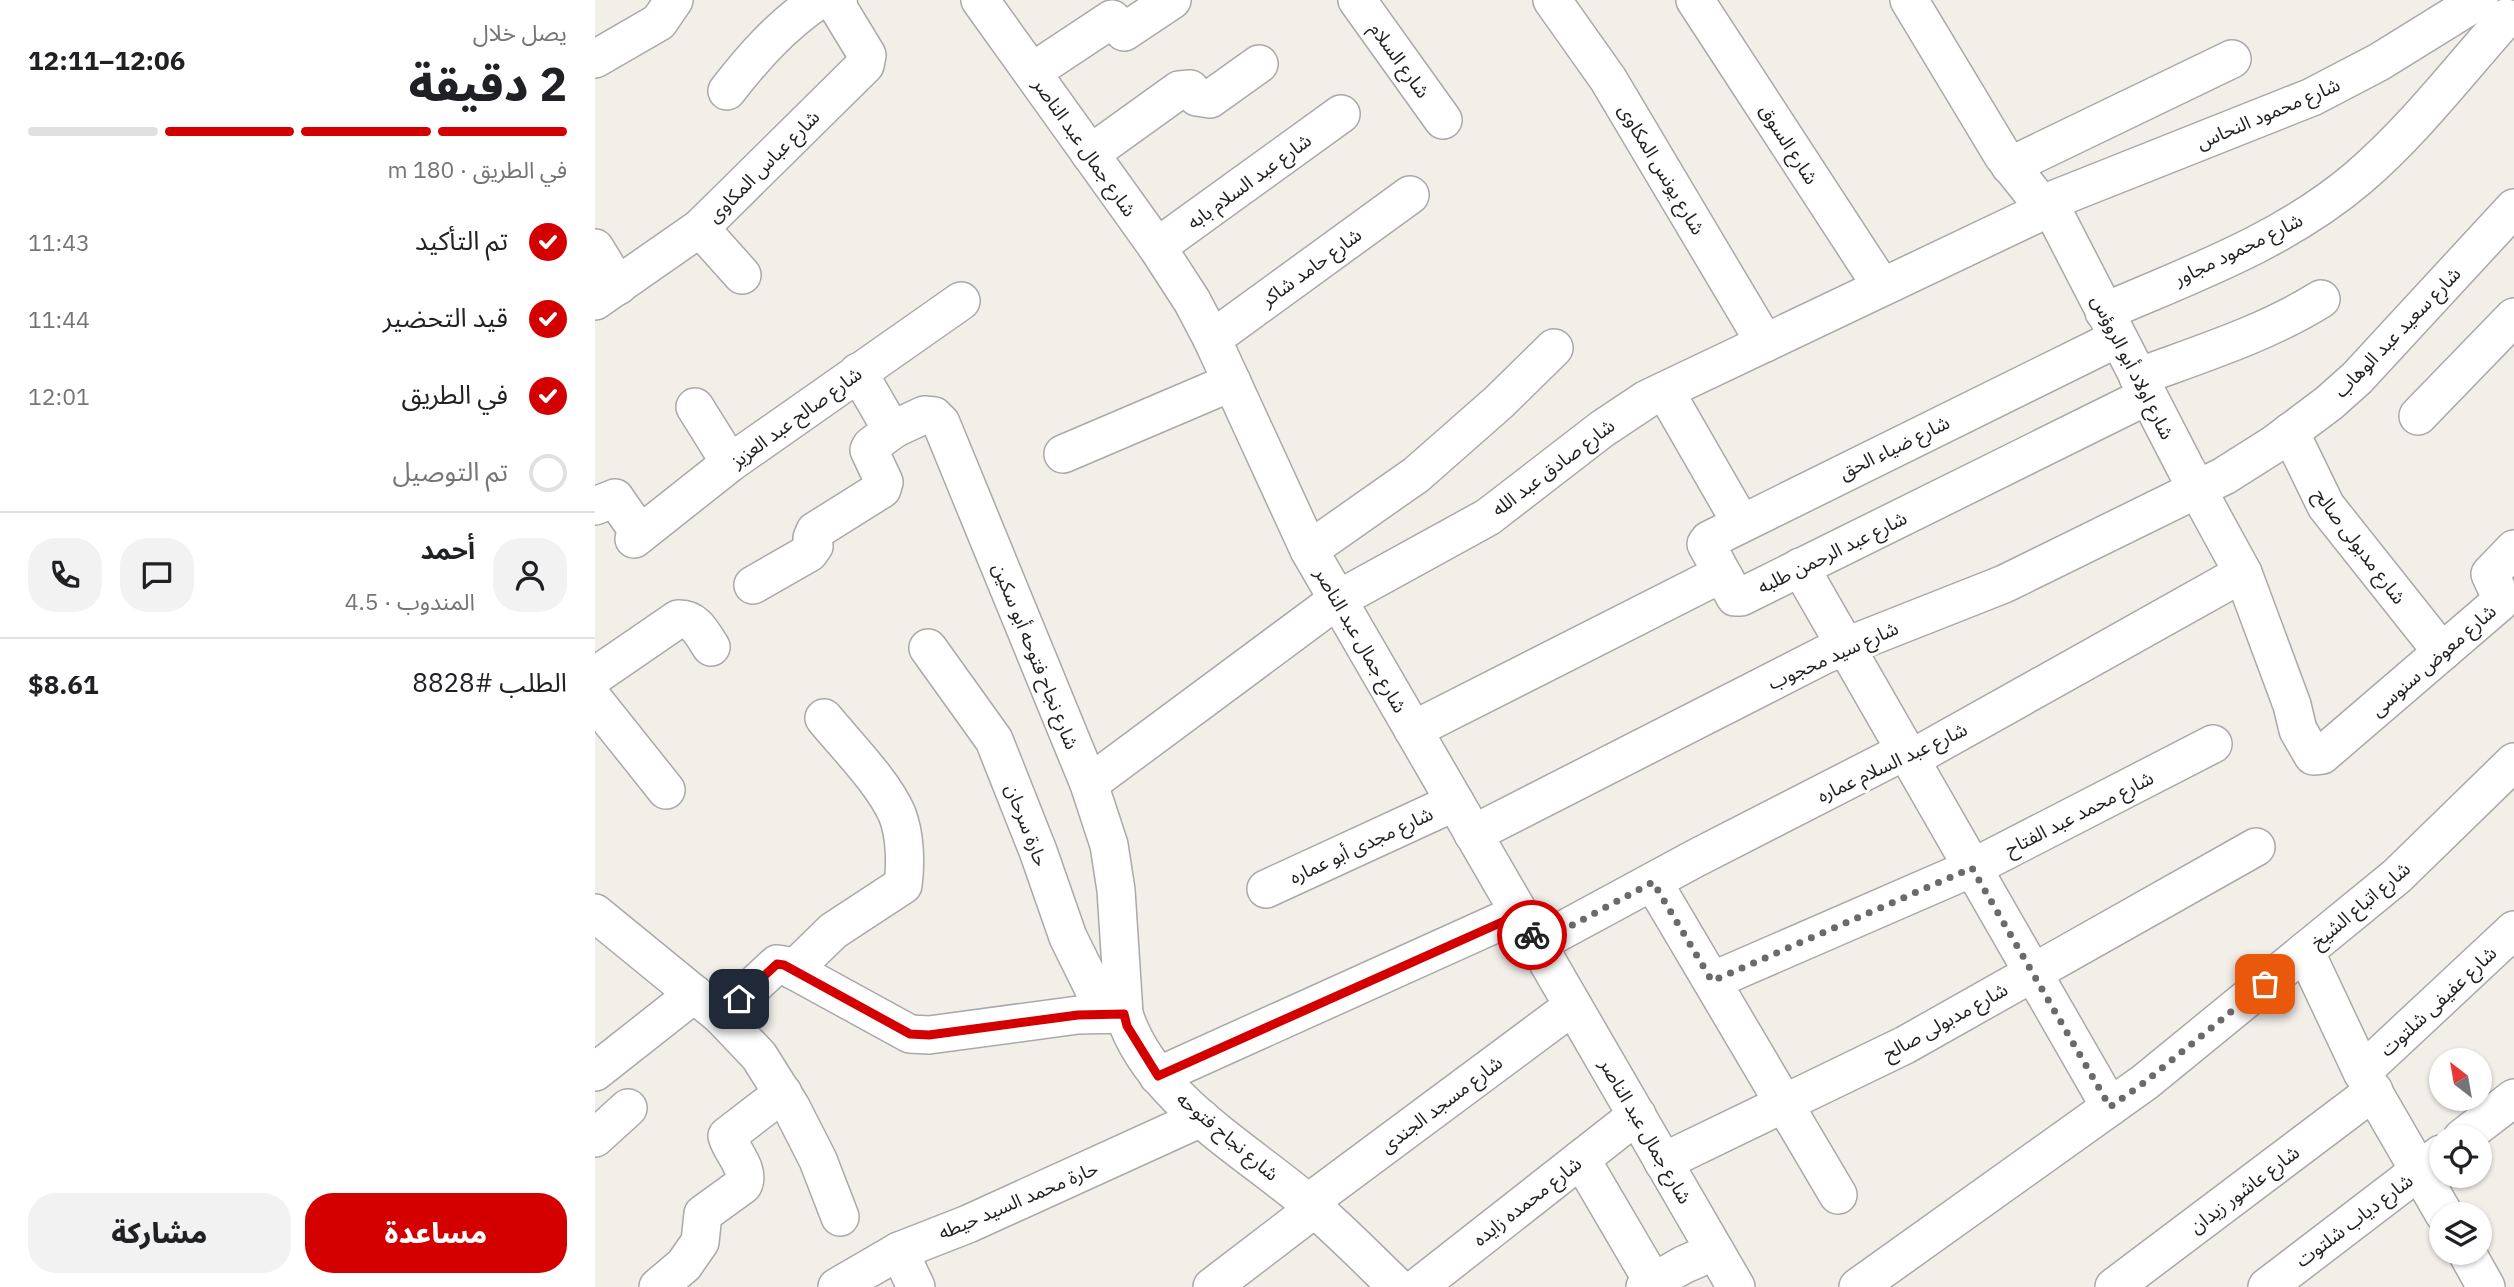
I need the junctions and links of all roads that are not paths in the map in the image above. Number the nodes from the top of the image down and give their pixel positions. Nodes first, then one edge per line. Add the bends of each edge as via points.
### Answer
1 (674, 0) edge
2 (819, 0) edge
3 (838, 0) edge
4 (980, 0) edge
5 (1172, 0) edge
6 (1357, 0) edge
7 (1552, 0) edge
8 (1695, 0) edge
9 (1909, 0) edge
10 (2499, 13) edge
11 (595, 59) edge
12 (2232, 59) dead end
13 (1259, 64) dead end
14 (1032, 72) junction
15 (727, 91) dead end
16 (1341, 114) dead end
17 (1443, 120) dead end
18 (1090, 154) junction
19 (2010, 166) junction
20 (1410, 195) dead end
21 (2048, 205) junction
22 (2514, 208) edge
23 (701, 229) junction
24 (1157, 247) junction
25 (595, 248) edge
26 (742, 275) dead end
27 (1882, 287) junction
28 (607, 293) edge
29 (2321, 299) dead end
30 (961, 301) dead end
31 (2514, 317) edge
32 (2111, 325) junction
33 (1212, 339) junction
34 (1765, 343) junction
35 (1554, 348) dead end
36 (858, 372) junction
37 (1233, 382) junction
38 (2143, 386) junction
39 (1665, 391) junction
40 (695, 407) dead end
41 (2418, 416) dead end
42 (894, 429) junction
43 (2290, 432) junction
44 (1063, 454) dead end
45 (730, 463) junction
46 (2198, 489) junction
47 (595, 506) edge
48 (1741, 523) junction
49 (2514, 549) edge
50 (1309, 550) junction
51 (1800, 567) junction
52 (2243, 573) junction
53 (1724, 577) junction
54 (753, 585) dead end
55 (1337, 600) junction
56 (711, 647) dead end
57 (1845, 647) junction
58 (928, 648) dead end
59 (2442, 652) junction
60 (595, 676) edge
61 (595, 701) edge
62 (824, 718) dead end
63 (1413, 730) junction
64 (2213, 744) dead end
65 (1905, 751) junction
66 (2315, 757) joint
67 (2514, 762) edge
68 (1089, 784) junction
69 (666, 790) dead end
70 (1455, 802) junction
71 (1473, 834) junction
72 (2256, 846) dead end
73 (1972, 868) junction
74 (1653, 882) junction
75 (1266, 888) dead end
76 (595, 913) edge
77 (1528, 929) junction
78 (2514, 930) edge
79 (2305, 951) junction
80 (793, 970) junction
81 (2032, 972) junction
82 (1712, 981) junction
83 (707, 1005) junction
84 (1573, 1006) junction
85 (1115, 1014) junction
86 (595, 1072) edge
87 (1158, 1076) junction
88 (2368, 1081) junction
89 (783, 1093) junction
90 (2514, 1098) edge
91 (1784, 1104) junction
92 (2110, 1107) junction
93 (628, 1108) dead end
94 (1637, 1115) junction
95 (1201, 1118) junction
96 (2479, 1125) edge
97 (595, 1138) edge
98 (1581, 1159) junction
99 (2429, 1161) edge
100 (1664, 1162) junction
101 (2429, 1163) edge
102 (1838, 1195) dead end
103 (1311, 1206) junction
104 (839, 1217) dead end
105 (899, 1251) junction
106 (1716, 1251) junction
107 (2474, 1265) edge
108 (1649, 1284) edge
109 (658, 1287) edge
110 (837, 1287) edge
111 (916, 1287) edge
112 (1212, 1287) edge
113 (1397, 1287) edge
114 (1418, 1287) edge
115 (1736, 1287) edge
116 (1858, 1287) edge
117 (2114, 1287) edge
118 (2267, 1287) edge
119 (2486, 1287) edge

1 - 11 street via 659,22
2 - 15 street via 760,49
3 - 23 street, شارع عباس المكاوى via 867,55 865,65
4 - 14 street, شارع جمال عبد الناصر
5 - 14 street via 1124,32 1112,20
6 - 17 street, شارع السلام
7 - 34 street, شارع يونس المكاوى via 1608,79
8 - 27 street, شارع السوق
9 - 19 street, شارع اولاد أبو الروؤس
10 - 21 street, شارع محمود النحاس via 2379,62 2312,97
10 - 32 street, شارع محمود مجاور via 2395,144 2357,178 2273,237
12 - 19 street
13 - 18 street via 1210,99 1197,97 1190,89 1179,90
14 - 18 street, شارع جمال عبد الناصر
16 - 24 street, شارع عبد السلام بابه
18 - 24 street, شارع جمال عبد الناصر
19 - 21 street, شارع اولاد أبو الروؤس
20 - 33 street, شارع حامد شاكر
21 - 27 street, شارع صادق عبد الله
21 - 32 street, شارع اولاد أبو الروؤس
22 - 43 street, شارع سعيد عبد الوهاب via 2357,378
23 - 26 street
23 - 28 street, شارع عباس المكاوى
24 - 33 street, شارع جمال عبد الناصر
25 - 28 street
27 - 34 street, شارع صادق عبد الله
29 - 38 street, شارع عبد الرحمن طلبه
30 - 36 street, شارع صالح عبد العزيز
31 - 41 street
32 - 38 street, شارع اولاد أبو الروؤس
32 - 48 street, شارع ضياء الحق
33 - 37 street, شارع جمال عبد الناصر
34 - 39 street, شارع صادق عبد الله
35 - 50 street via 1416,475
36 - 42 street
36 - 45 street, شارع صالح عبد العزيز
37 - 44 street
37 - 50 street, شارع جمال عبد الناصر
38 - 46 street, شارع اولاد أبو الروؤس
38 - 51 street, شارع عبد الرحمن طلبه
39 - 48 street
39 - 55 street, شارع صادق عبد الله via 1602,429 1495,512
40 - 45 street
42 - 54 street via 869,450 884,482 882,489 815,531 809,552
42 - 68 street, شارع نجاح فتوحه أبو سكين via 924,415 941,423
43 - 46 street, شارع سعيد عبد الوهاب
43 - 59 street, شارع مدبولى صالح via 2326,506
45 - 47 street, شارع صالح عبد العزيز via 637,536 615,498
46 - 52 street, شارع اولاد أبو الروؤس
46 - 57 street, شارع سيد محجوب via 2004,584
48 - 53 street, شارع ضياء الحق via 1706,544
49 - 59 street, شارع معوض سنوسى via 2490,574 2501,601
50 - 55 street, شارع جمال عبد الناصر
51 - 53 street, شارع عبد الرحمن طلبه via 1737,597
51 - 57 street
52 - 65 street, شارع عبد السلام عماره via 1925,751
52 - 66 street, شارع اولاد أبو الروؤس via 2298,730
53 - 63 street via 1717,576
55 - 63 street, شارع جمال عبد الناصر
55 - 68 street, شارع صادق عبد الله
56 - 60 street via 691,621 678,620
57 - 65 street
57 - 71 street, شارع سيد محجوب
58 - 85 street, حارة سرحان via 994,740 1068,937
59 - 66 street, شارع معوض سنوسى
61 - 69 street
62 - 80 street via 898,816 903,884 833,931
63 - 70 street, شارع جمال عبد الناصر
64 - 73 street, شارع محمد عبد الفتاح
65 - 73 street
65 - 74 street, شارع عبد السلام عماره
67 - 79 street, شارع اتباع الشيخ via 2397,876
68 - 85 street, شارع نجاح فتوحه أبو سكين via 1113,867 1118,917
70 - 71 street, شارع جمال عبد الناصر
70 - 75 street, شارع مجدى أبو عماره
71 - 77 street, شارع جمال عبد الناصر
72 - 81 street, شارع مدبولى صالح
73 - 81 street
73 - 82 street, شارع محمد عبد الفتاح
74 - 77 street, شارع عبد السلام عماره
74 - 82 street
76 - 83 street
77 - 84 street, شارع جمال عبد الناصر
77 - 87 street, شارع عبد السلام عماره
78 - 88 street, شارع عفيفى شلتوت
79 - 88 street
79 - 92 street, شارع اتباع الشيخ
80 - 83 street via 775,965
80 - 85 street via 910,1034
81 - 91 street, شارع مدبولى صالح via 1905,1045
81 - 92 street
82 - 91 street
83 - 86 street
83 - 89 street via 759,1056
84 - 94 street, شارع جمال عبد الناصر
84 - 103 street, شارع مسجد الجندى
85 - 87 street, شارع نجاح فتوحه
87 - 95 street, شارع نجاح فتوحه
88 - 99 street
88 - 117 street, شارع عاشور زيدان
89 - 104 street via 818,1160
89 - 109 street via 727,1136 746,1179 702,1214 700,1242 684,1265
90 - 96 street
91 - 100 street, شارع مدبولى صالح
91 - 102 street
92 - 116 street, شارع اتباع الشيخ
93 - 97 street
94 - 98 street, شارع محمده زايده
94 - 100 street, شارع جمال عبد الناصر
95 - 103 street, شارع نجاح فتوحه
95 - 105 street, حارة محمد السيد حيطه
98 - 108 street
98 - 114 street, شارع محمده زايده
100 - 106 street, شارع جمال عبد الناصر
101 - 118 street, شارع دياب شلتوت
103 - 112 street, شارع مسجد الجندى
103 - 113 street, شارع نجاح فتوحه
105 - 110 street, حارة محمد السيد حيطه
105 - 111 street
106 - 108 street
106 - 115 street, شارع جمال عبد الناصر
107 - 119 street

